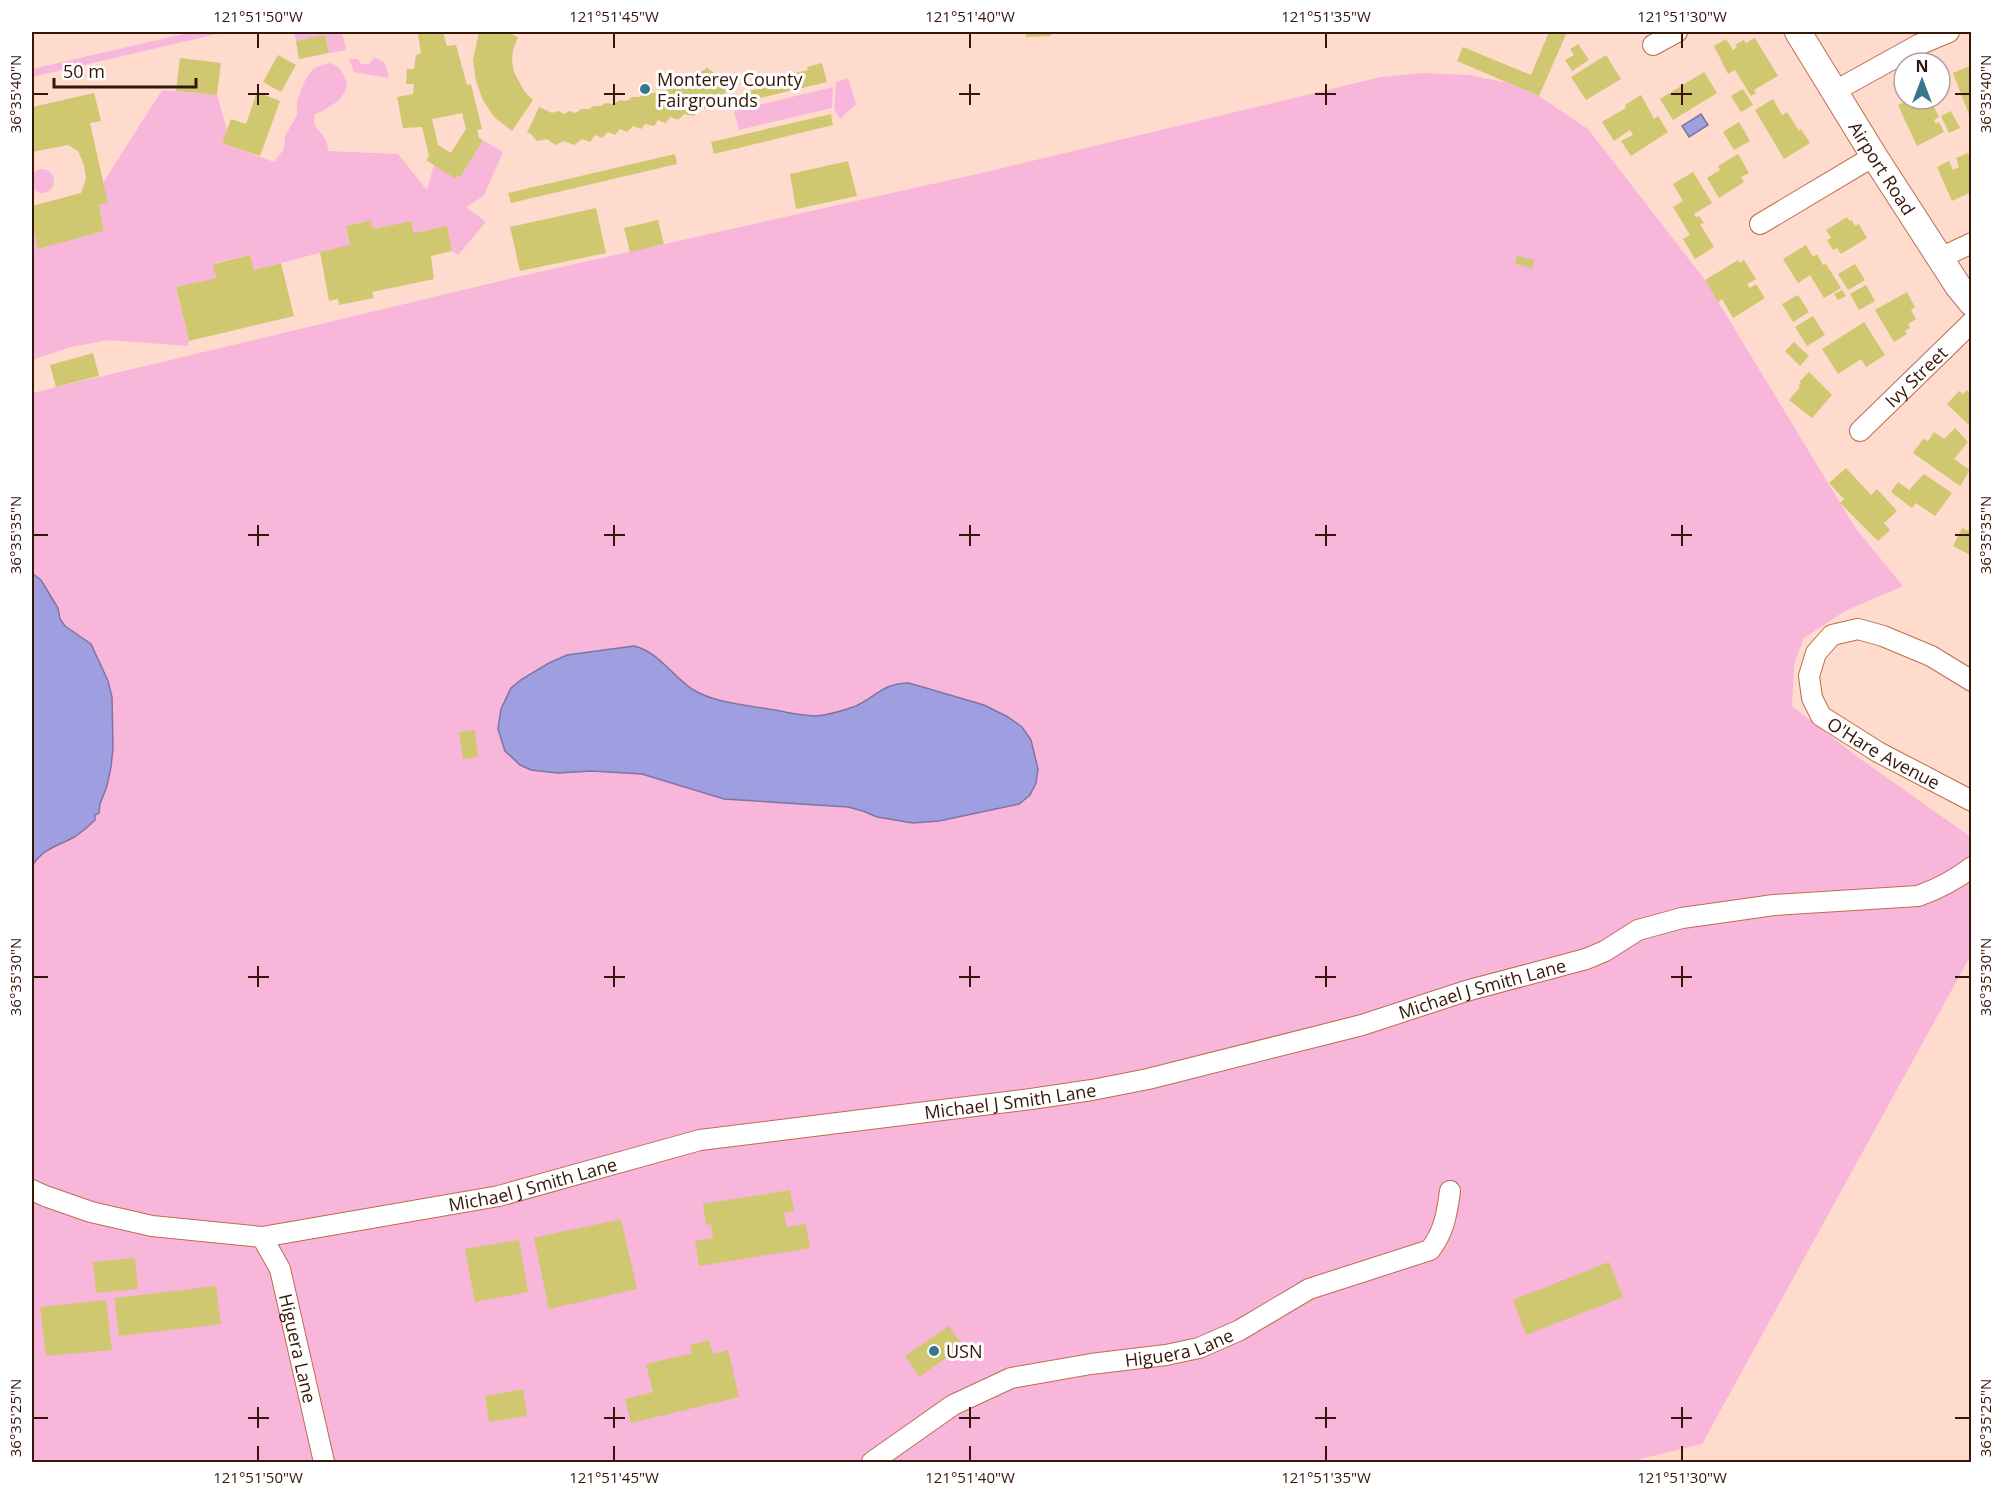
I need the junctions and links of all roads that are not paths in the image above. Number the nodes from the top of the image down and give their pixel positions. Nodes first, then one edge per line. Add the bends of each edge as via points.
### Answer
1 (1677, 32) edge
2 (1798, 32) edge
3 (1949, 32) edge
4 (1653, 45) dead end
5 (1835, 91) junction
6 (1874, 156) junction
7 (1760, 224) dead end
8 (1971, 243) edge
9 (1940, 258) junction
10 (1971, 303) edge
11 (1971, 322) edge
12 (1860, 431) dead end
13 (1971, 681) edge
14 (1971, 801) edge
15 (1971, 867) edge
16 (32, 1190) edge
17 (1450, 1191) dead end
18 (262, 1237) junction
19 (324, 1462) edge
20 (872, 1462) edge

1 - 4 street
2 - 5 street, Airport Road
3 - 5 street
5 - 6 street, Airport Road
6 - 7 street
6 - 9 street, Airport Road
8 - 9 street
9 - 10 street, Airport Road
11 - 12 street, Ivy Street
13 - 14 street, O'Hare Avenue via 1931,656 1858,629 1832,635 1816,653 1809,676 1812,698 1821,716 1878,752
15 - 18 street, Michael J Smith Lane via 1940,888 1908,897 1774,905 1659,923 1638,930 1586,959 1466,991 1352,1028 1148,1079 1031,1099 700,1140 499,1196
16 - 18 street, Michael J Smith Lane via 91,1212 152,1226
17 - 20 street, Higuera Lane via 1444,1227 1430,1250 1309,1290 1199,1348 1011,1378 953,1405
18 - 19 street, Higuera Lane via 280,1269

